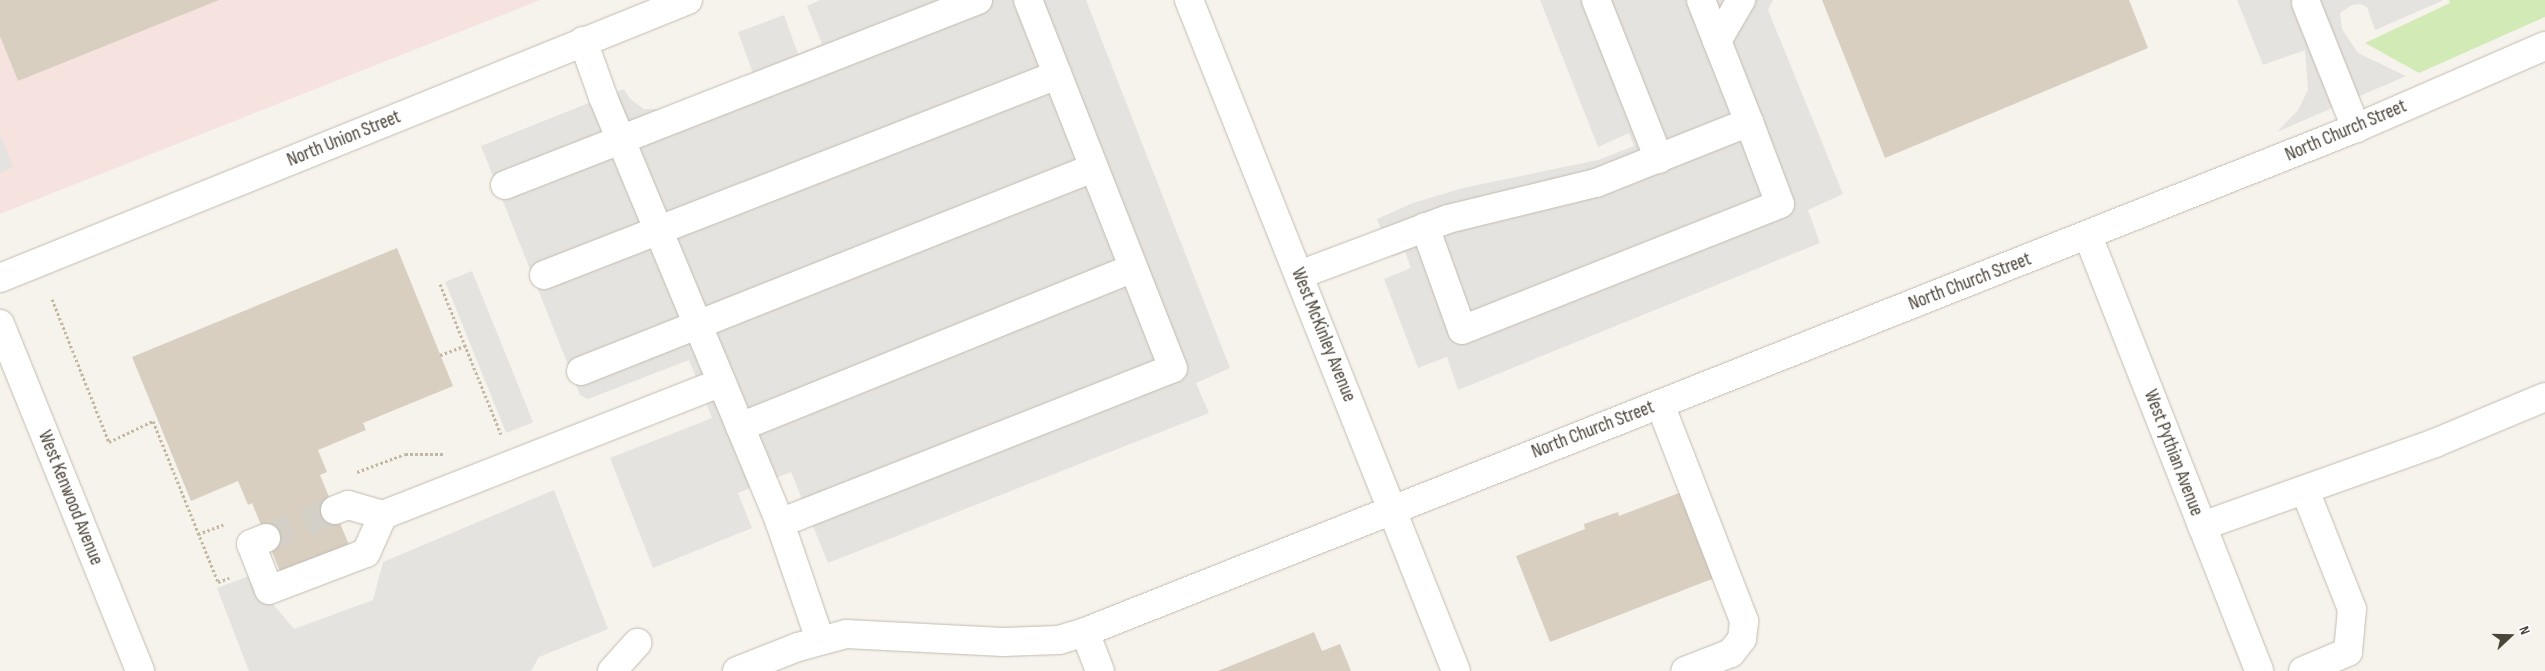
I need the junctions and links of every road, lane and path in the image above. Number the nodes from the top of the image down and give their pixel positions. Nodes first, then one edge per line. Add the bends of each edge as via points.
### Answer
1 (688, 0) edge
2 (978, 0) edge
3 (1028, 0) edge
4 (1189, 0) edge
5 (1596, 0) edge
6 (1701, 0) edge
7 (1741, 0) edge
8 (2309, 1) edge
9 (1717, 41) junction
10 (583, 42) junction
11 (2545, 46) edge
12 (1057, 75) junction
13 (1749, 122) junction
14 (2356, 128) junction
15 (623, 139) junction
16 (1659, 159) junction
17 (1093, 168) junction
18 (505, 185) dead end
19 (1425, 227) junction
20 (660, 228) junction
21 (2088, 236) junction
22 (1132, 269) junction
23 (1, 274) edge
24 (544, 275) dead end
25 (1299, 275) junction
26 (440, 284) dead end
27 (52, 299) dead end
28 (0, 324) edge
29 (697, 324) junction
30 (465, 346) junction
31 (440, 355) dead end
32 (581, 370) dead end
33 (720, 383) junction
34 (2545, 397) edge
35 (1660, 404) junction
36 (740, 427) junction
37 (495, 440) dead end
38 (448, 454) dead end
39 (350, 475) dead end
40 (2305, 490) junction
41 (1391, 509) junction
42 (334, 510) tunnel mouth
43 (383, 515) junction
44 (780, 523) junction
45 (2202, 526) junction
46 (198, 534) dead end
47 (266, 538) tunnel mouth
48 (1085, 632) junction
49 (820, 640) junction
50 (637, 643) dead end
51 (140, 671) edge
52 (612, 671) edge
53 (737, 671) edge
54 (1100, 671) edge
55 (1456, 671) edge
56 (1685, 671) edge
57 (2259, 671) edge
58 (2303, 671) edge

1 - 10 street, North Union Street
2 - 15 street
3 - 12 street
4 - 25 street, West McKinley Avenue
5 - 16 street
6 - 9 street
7 - 9 street
8 - 14 street
9 - 13 street
10 - 15 street
10 - 23 street, North Union Street
11 - 14 street, North Church Street
12 - 17 street
12 - 20 street
13 - 16 street
13 - 19 street via 1780,204 1462,330
14 - 21 street, North Church Street
15 - 18 street
15 - 20 street
16 - 19 street via 1596,183 1500,204
17 - 22 street
17 - 29 street
19 - 25 street
20 - 24 street
20 - 29 street
21 - 35 street, North Church Street
21 - 45 street, West Pythian Avenue
22 - 36 street
22 - 44 street via 1172,368
25 - 41 street, West McKinley Avenue
26 - 30 path
27 - 46 path via 109,442 153,422
28 - 51 street, West Kenwood Avenue
29 - 32 street
29 - 33 street
30 - 31 path
30 - 37 path via 503,437
33 - 36 street
33 - 43 street
34 - 40 street via 2435,443
35 - 41 street, North Church Street
35 - 56 street via 1744,621 1742,639 1731,653
36 - 44 street
38 - 39 path via 405,454
40 - 45 street
40 - 58 street via 2352,609 2348,652
41 - 48 street, North Church Street
41 - 55 street, West McKinley Avenue
42 - 43 street via 348,505
43 - 47 street via 366,553 269,590 251,544
44 - 49 street
45 - 57 street, West Pythian Avenue
48 - 49 street, North Church Street via 1039,641 880,634 846,634
48 - 54 street
49 - 53 street, North Church Street
50 - 52 street

